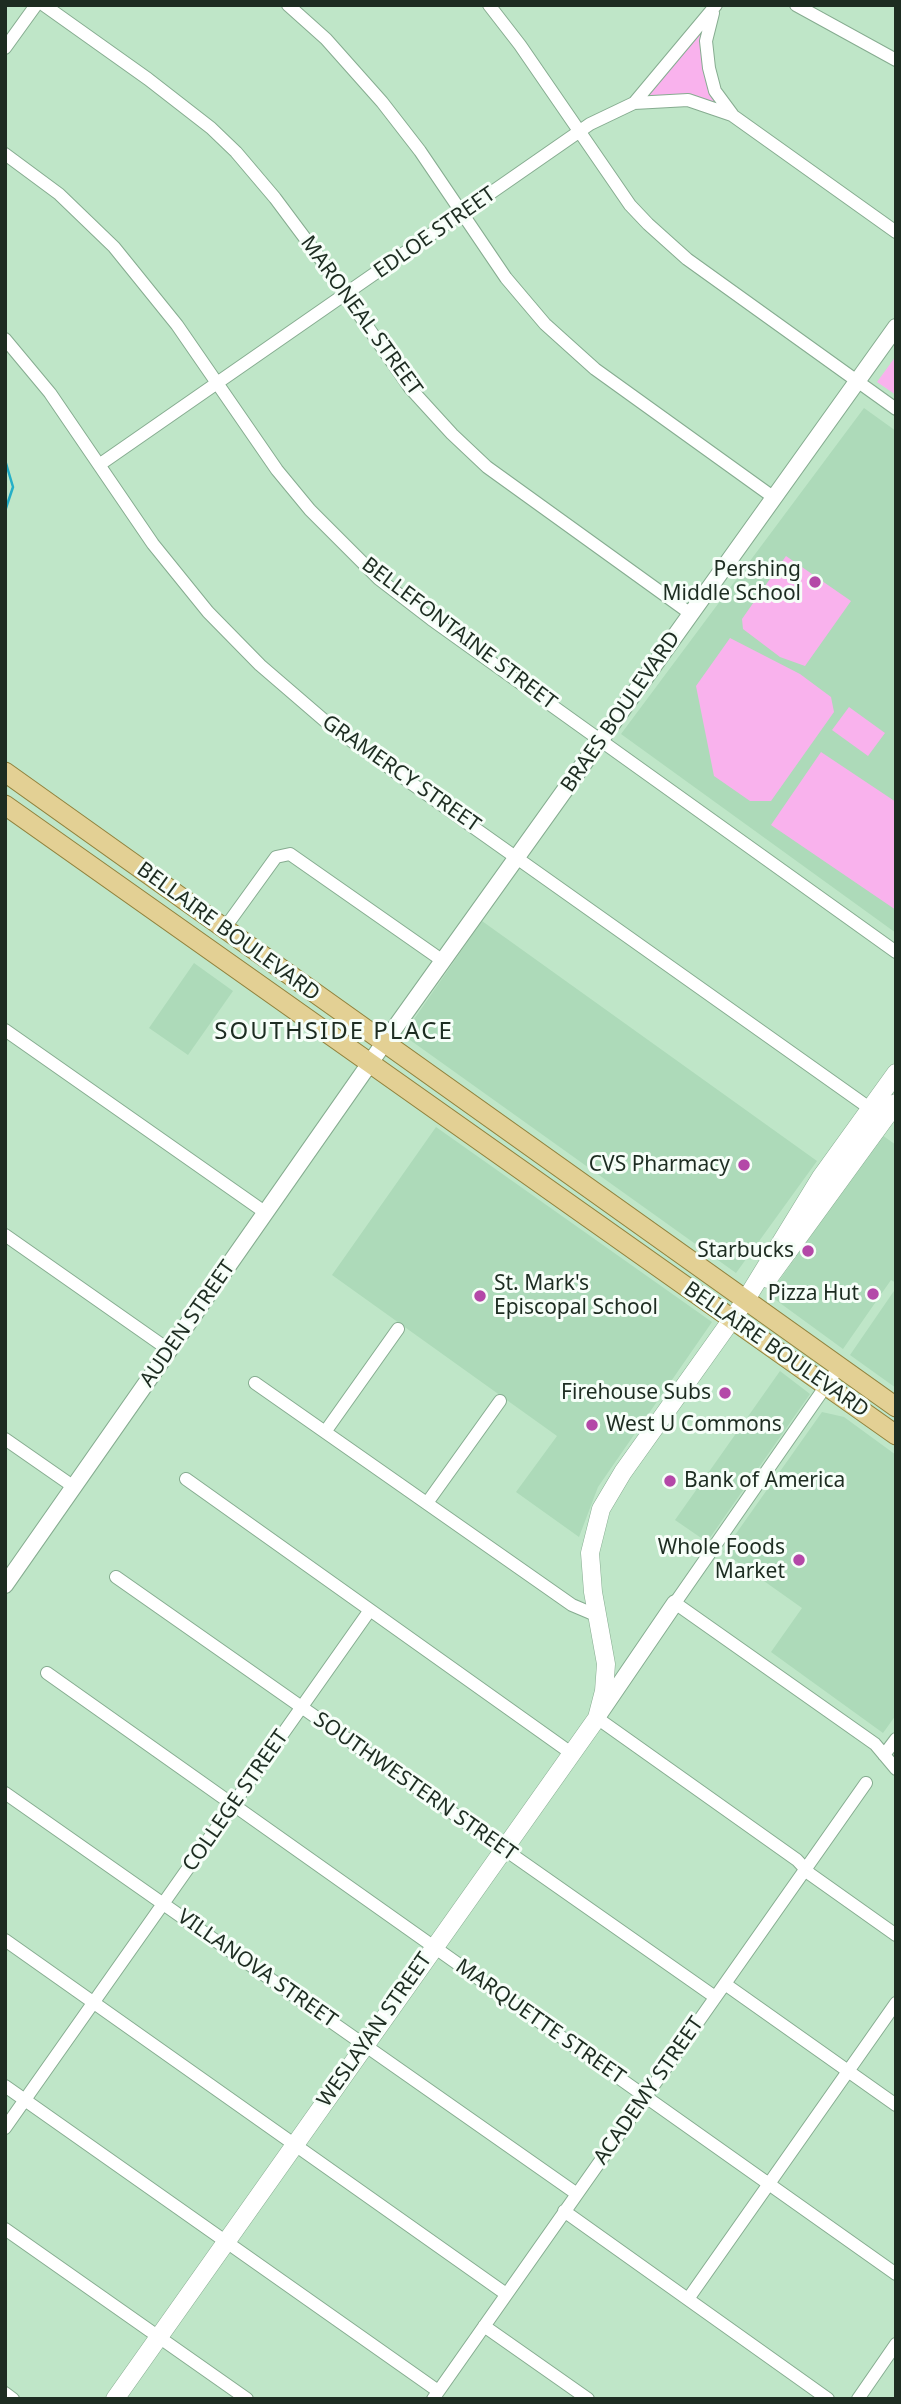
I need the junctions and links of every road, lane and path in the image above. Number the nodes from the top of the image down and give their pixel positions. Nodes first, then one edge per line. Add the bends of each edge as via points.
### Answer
1 (36, 5) edge
2 (44, 5) edge
3 (288, 5) edge
4 (489, 5) edge
5 (796, 5) edge
6 (715, 7) edge
7 (5, 48) edge
8 (896, 60) edge
9 (634, 103) junction
10 (732, 115) junction
11 (580, 131) junction
12 (5, 154) edge
13 (461, 213) junction
14 (896, 232) edge
15 (346, 296) junction
16 (896, 327) edge
17 (5, 339) edge
18 (857, 381) junction
19 (217, 383) junction
20 (896, 409) edge
21 (99, 465) junction
22 (773, 497) junction
23 (691, 614) junction
24 (601, 740) junction
25 (5, 772) edge
26 (5, 805) edge
27 (67, 816) junction
28 (51, 838) junction
29 (518, 857) junction
30 (191, 905) junction
31 (176, 926) junction
32 (224, 929) junction
33 (896, 951) edge
34 (443, 961) junction
35 (5, 1030) edge
36 (384, 1043) junction
37 (370, 1063) junction
38 (896, 1073) edge
39 (896, 1103) edge
40 (878, 1113) junction
41 (523, 1142) junction
42 (510, 1162) junction
43 (821, 1177) junction
44 (836, 1188) junction
45 (266, 1213) junction
46 (5, 1235) edge
47 (653, 1235) junction
48 (640, 1253) junction
49 (745, 1301) junction
50 (733, 1318) junction
51 (398, 1329) dead end
52 (169, 1350) junction
53 (839, 1367) junction
54 (255, 1383) dead end
55 (827, 1385) junction
56 (500, 1401) dead end
57 (896, 1407) edge
58 (326, 1432) junction
59 (896, 1435) edge
60 (5, 1439) edge
61 (186, 1479) dead end
62 (74, 1487) junction
63 (427, 1503) junction
64 (116, 1577) dead end
65 (5, 1585) edge
66 (675, 1603) junction
67 (370, 1610) junction
68 (598, 1616) junction
69 (635, 1661) junction
70 (606, 1664) junction
71 (47, 1673) dead end
72 (302, 1707) junction
73 (597, 1718) junction
74 (896, 1739) edge
75 (570, 1753) junction
76 (884, 1755) junction
77 (896, 1769) edge
78 (866, 1783) dead end
79 (5, 1793) edge
80 (233, 1805) junction
81 (502, 1848) junction
82 (806, 1868) junction
83 (164, 1904) junction
84 (896, 1936) edge
85 (5, 1940) edge
86 (434, 1947) junction
87 (724, 1984) junction
88 (715, 1997) junction
89 (95, 2003) junction
90 (896, 2003) edge
91 (366, 2046) junction
92 (848, 2071) junction
93 (5, 2086) edge
94 (645, 2096) junction
95 (25, 2100) junction
96 (896, 2105) edge
97 (5, 2128) edge
98 (294, 2144) junction
99 (769, 2185) junction
100 (577, 2194) junction
101 (564, 2211) junction
102 (5, 2229) edge
103 (225, 2241) junction
104 (896, 2274) edge
105 (506, 2294) junction
106 (688, 2300) junction
107 (484, 2326) junction
108 (158, 2337) junction
109 (896, 2344) edge
110 (5, 2393) edge
111 (435, 2395) edge
112 (13, 2399) edge
113 (115, 2399) edge
114 (247, 2399) edge
115 (588, 2399) edge
116 (828, 2399) edge
117 (858, 2399) edge

1 - 7 street
2 - 15 street, MARONEAL STREET via 211,128 275,198
3 - 13 street via 373,92 420,150
4 - 11 street
5 - 8 street
6 - 9 street, EDLOE STREET
6 - 10 street via 706,41 709,68 715,91
9 - 10 street via 688,100
9 - 11 street, EDLOE STREET
10 - 14 street
11 - 13 street, EDLOE STREET
11 - 18 street via 630,205 667,242
12 - 19 street, BELLEFONTAINE STREET via 60,194 114,247
13 - 15 street, EDLOE STREET
13 - 22 street via 545,324 595,369
15 - 19 street, EDLOE STREET
15 - 23 street, MARONEAL STREET via 410,388 487,467
16 - 18 street, BRAES BOULEVARD
17 - 21 street, GRAMERCY STREET via 50,393
18 - 20 street
18 - 22 street, BRAES BOULEVARD
19 - 21 street, EDLOE STREET
19 - 24 street, BELLEFONTAINE STREET via 277,470 363,563 430,619
21 - 29 street, GRAMERCY STREET via 208,612 260,665 332,727
22 - 23 street, BRAES BOULEVARD
23 - 24 street, BRAES BOULEVARD
24 - 29 street, BRAES BOULEVARD
24 - 33 street, BELLEFONTAINE STREET
25 - 27 main road, BELLAIRE BOULEVARD
26 - 28 main road, BELLAIRE BOULEVARD
27 - 28 main road
27 - 30 main road, BELLAIRE BOULEVARD
28 - 31 main road, BELLAIRE BOULEVARD
29 - 34 street, BRAES BOULEVARD
29 - 40 street, GRAMERCY STREET
30 - 31 main road
30 - 32 main road, BELLAIRE BOULEVARD
31 - 37 main road, BELLAIRE BOULEVARD
32 - 34 street via 276,857 290,853
32 - 36 main road, BELLAIRE BOULEVARD
34 - 36 street, BRAES BOULEVARD
35 - 45 street
36 - 37 street, BRAES BOULEVARD
36 - 41 main road, BELLAIRE BOULEVARD
37 - 42 main road, BELLAIRE BOULEVARD
37 - 45 street, AUDEN STREET
38 - 40 main road
39 - 40 main road
40 - 43 main road
40 - 44 main road
41 - 42 main road
41 - 47 main road, BELLAIRE BOULEVARD
42 - 48 main road, BELLAIRE BOULEVARD
43 - 44 main road
43 - 49 main road
44 - 49 main road via 775,1270
45 - 52 street, AUDEN STREET
46 - 52 street
47 - 48 main road
47 - 49 main road, BELLAIRE BOULEVARD
48 - 50 main road, BELLAIRE BOULEVARD
49 - 50 main road
49 - 53 main road, BELLAIRE BOULEVARD
50 - 55 main road, BELLAIRE BOULEVARD
50 - 68 main road via 601,1509 590,1553
51 - 58 street
52 - 62 street, AUDEN STREET
53 - 55 street, WESLAYAN STREET
53 - 57 main road, BELLAIRE BOULEVARD
54 - 58 street
55 - 59 main road, BELLAIRE BOULEVARD
55 - 66 street, WESLAYAN STREET
56 - 63 street
58 - 63 street
60 - 62 street
61 - 67 street
62 - 65 street, AUDEN STREET
63 - 68 street via 572,1605
64 - 72 street, SOUTHWESTERN STREET
66 - 69 street, WESLAYAN STREET
66 - 76 street via 875,1744
67 - 72 street, COLLEGE STREET
67 - 75 street
68 - 70 main road
69 - 70 street
69 - 73 street, WESLAYAN STREET
70 - 73 main road
71 - 80 street, MARQUETTE STREET
72 - 80 street, COLLEGE STREET
72 - 81 street, SOUTHWESTERN STREET
73 - 75 main road, WESLAYAN STREET
73 - 82 street
74 - 76 street
75 - 81 main road, WESLAYAN STREET
76 - 77 street
78 - 82 street, ACADEMY STREET
79 - 83 street, VILLANOVA STREET
80 - 83 street, COLLEGE STREET
80 - 86 street, MARQUETTE STREET
81 - 86 main road, WESLAYAN STREET
81 - 88 street, SOUTHWESTERN STREET
82 - 84 street
82 - 87 street, ACADEMY STREET
83 - 89 street, COLLEGE STREET
83 - 91 street, VILLANOVA STREET
85 - 89 street
86 - 91 main road, WESLAYAN STREET
86 - 94 street, MARQUETTE STREET
87 - 88 street, ACADEMY STREET
87 - 92 street
88 - 94 street, ACADEMY STREET
89 - 95 street, COLLEGE STREET
89 - 98 street
90 - 92 street
91 - 98 main road, WESLAYAN STREET
91 - 100 street, VILLANOVA STREET
92 - 96 street
92 - 99 street
93 - 95 street
94 - 99 street, MARQUETTE STREET
94 - 100 street, ACADEMY STREET
95 - 97 street, COLLEGE STREET
95 - 103 street
98 - 103 main road, WESLAYAN STREET
98 - 105 street
99 - 104 street, MARQUETTE STREET
99 - 106 street
100 - 101 street, ACADEMY STREET
101 - 105 street, ACADEMY STREET
101 - 106 street
102 - 108 street
103 - 108 main road, WESLAYAN STREET
103 - 111 street
105 - 107 street, ACADEMY STREET
106 - 116 street
107 - 111 street, ACADEMY STREET
107 - 115 street
108 - 113 main road, WESLAYAN STREET
108 - 114 street
109 - 117 street
110 - 112 street

